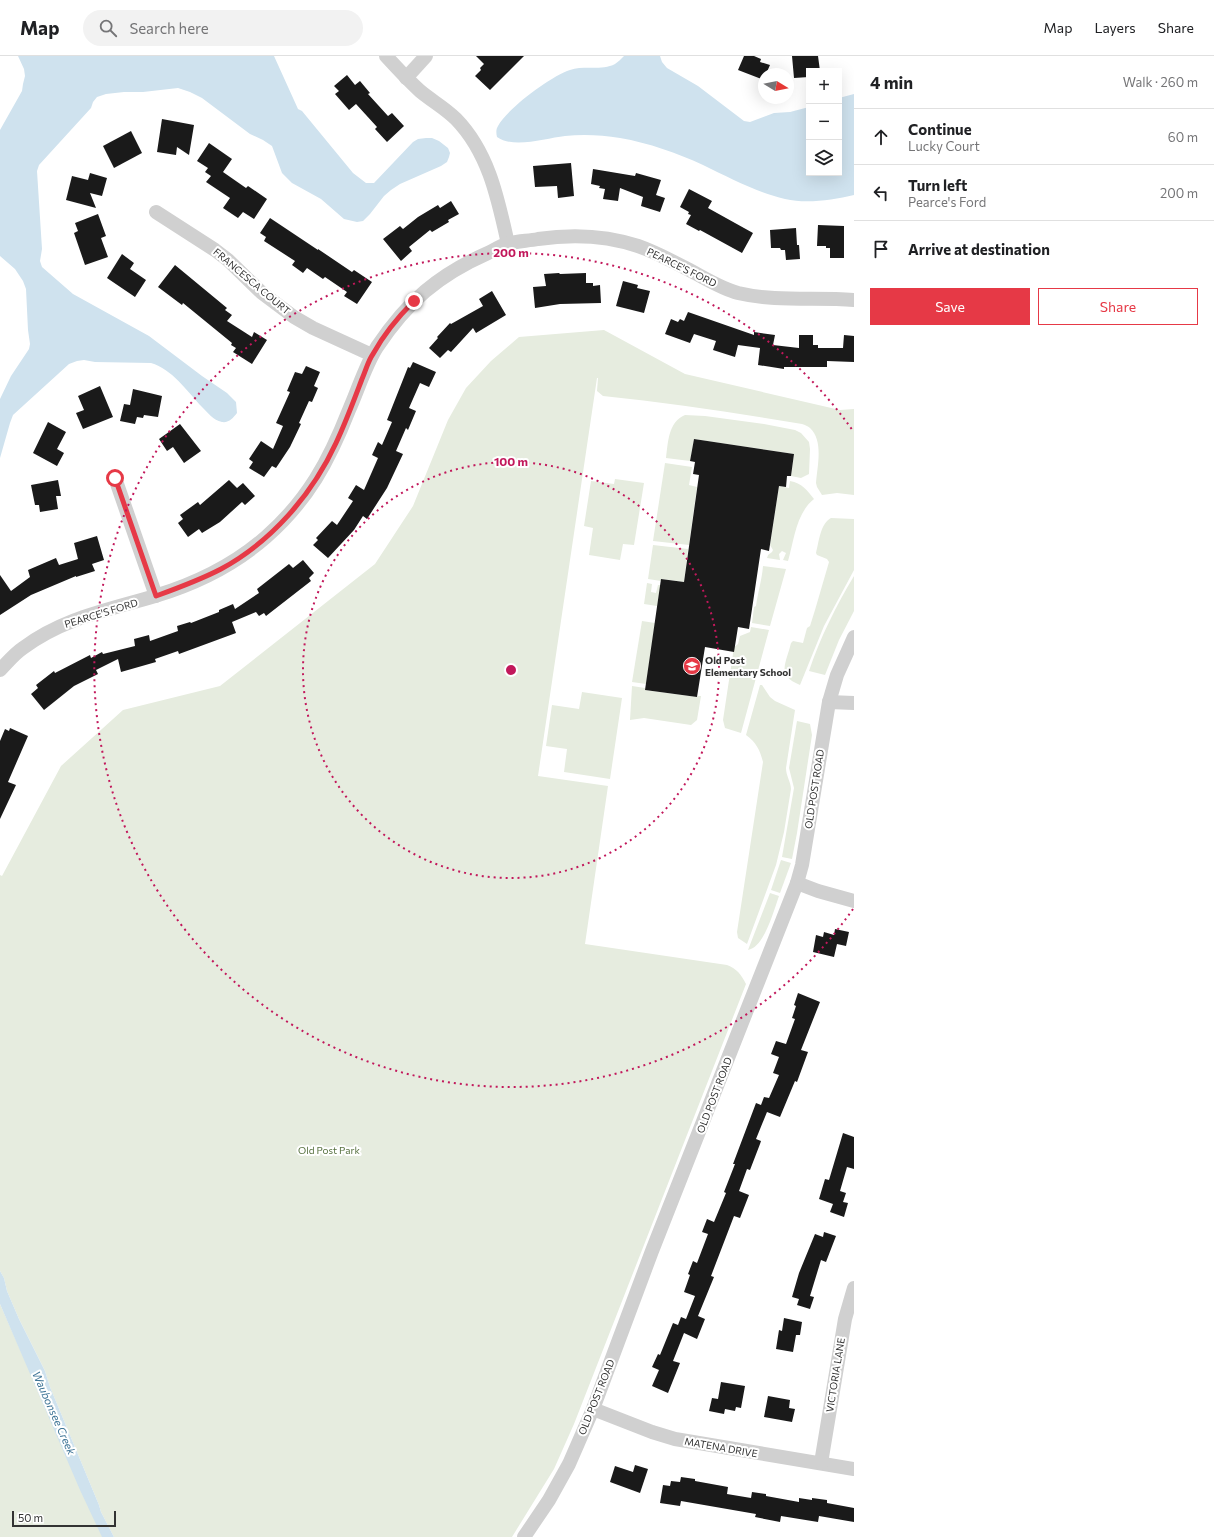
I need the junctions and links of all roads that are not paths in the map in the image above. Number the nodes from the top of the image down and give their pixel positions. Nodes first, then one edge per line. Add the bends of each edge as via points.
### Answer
1 (386, 56) edge
2 (426, 56) edge
3 (406, 78) junction
4 (156, 212) dead end
5 (508, 244) junction
6 (854, 300) edge
7 (372, 355) junction
8 (115, 478) dead end
9 (156, 596) junction
10 (854, 636) edge
11 (0, 670) edge
12 (829, 702) junction
13 (854, 703) edge
14 (797, 883) junction
15 (854, 901) edge
16 (854, 1288) edge
17 (593, 1409) junction
18 (821, 1463) junction
19 (854, 1469) edge
20 (524, 1537) edge

1 - 3 street
2 - 3 street
3 - 5 street via 469,134 490,175
4 - 7 street, FRANCESCA COURT via 215,250 262,293 294,317
5 - 6 street, PEARCE'S FORD via 579,236 610,239 663,256 735,292 766,298
5 - 7 street, PEARCE'S FORD via 466,262 438,280 392,325
7 - 9 street, PEARCE'S FORD via 336,444 307,493 289,515 246,553 221,569
8 - 9 street
9 - 11 street, PEARCE'S FORD via 67,622 20,650
10 - 12 street, OLD POST ROAD via 837,675
12 - 13 street
12 - 14 street, OLD POST ROAD
14 - 15 street
14 - 17 street, OLD POST ROAD
16 - 18 street, VICTORIA LANE via 845,1319
17 - 18 street, MATENA DRIVE via 675,1439
17 - 20 street, OLD POST ROAD via 549,1500
18 - 19 street, MATENA DRIVE

